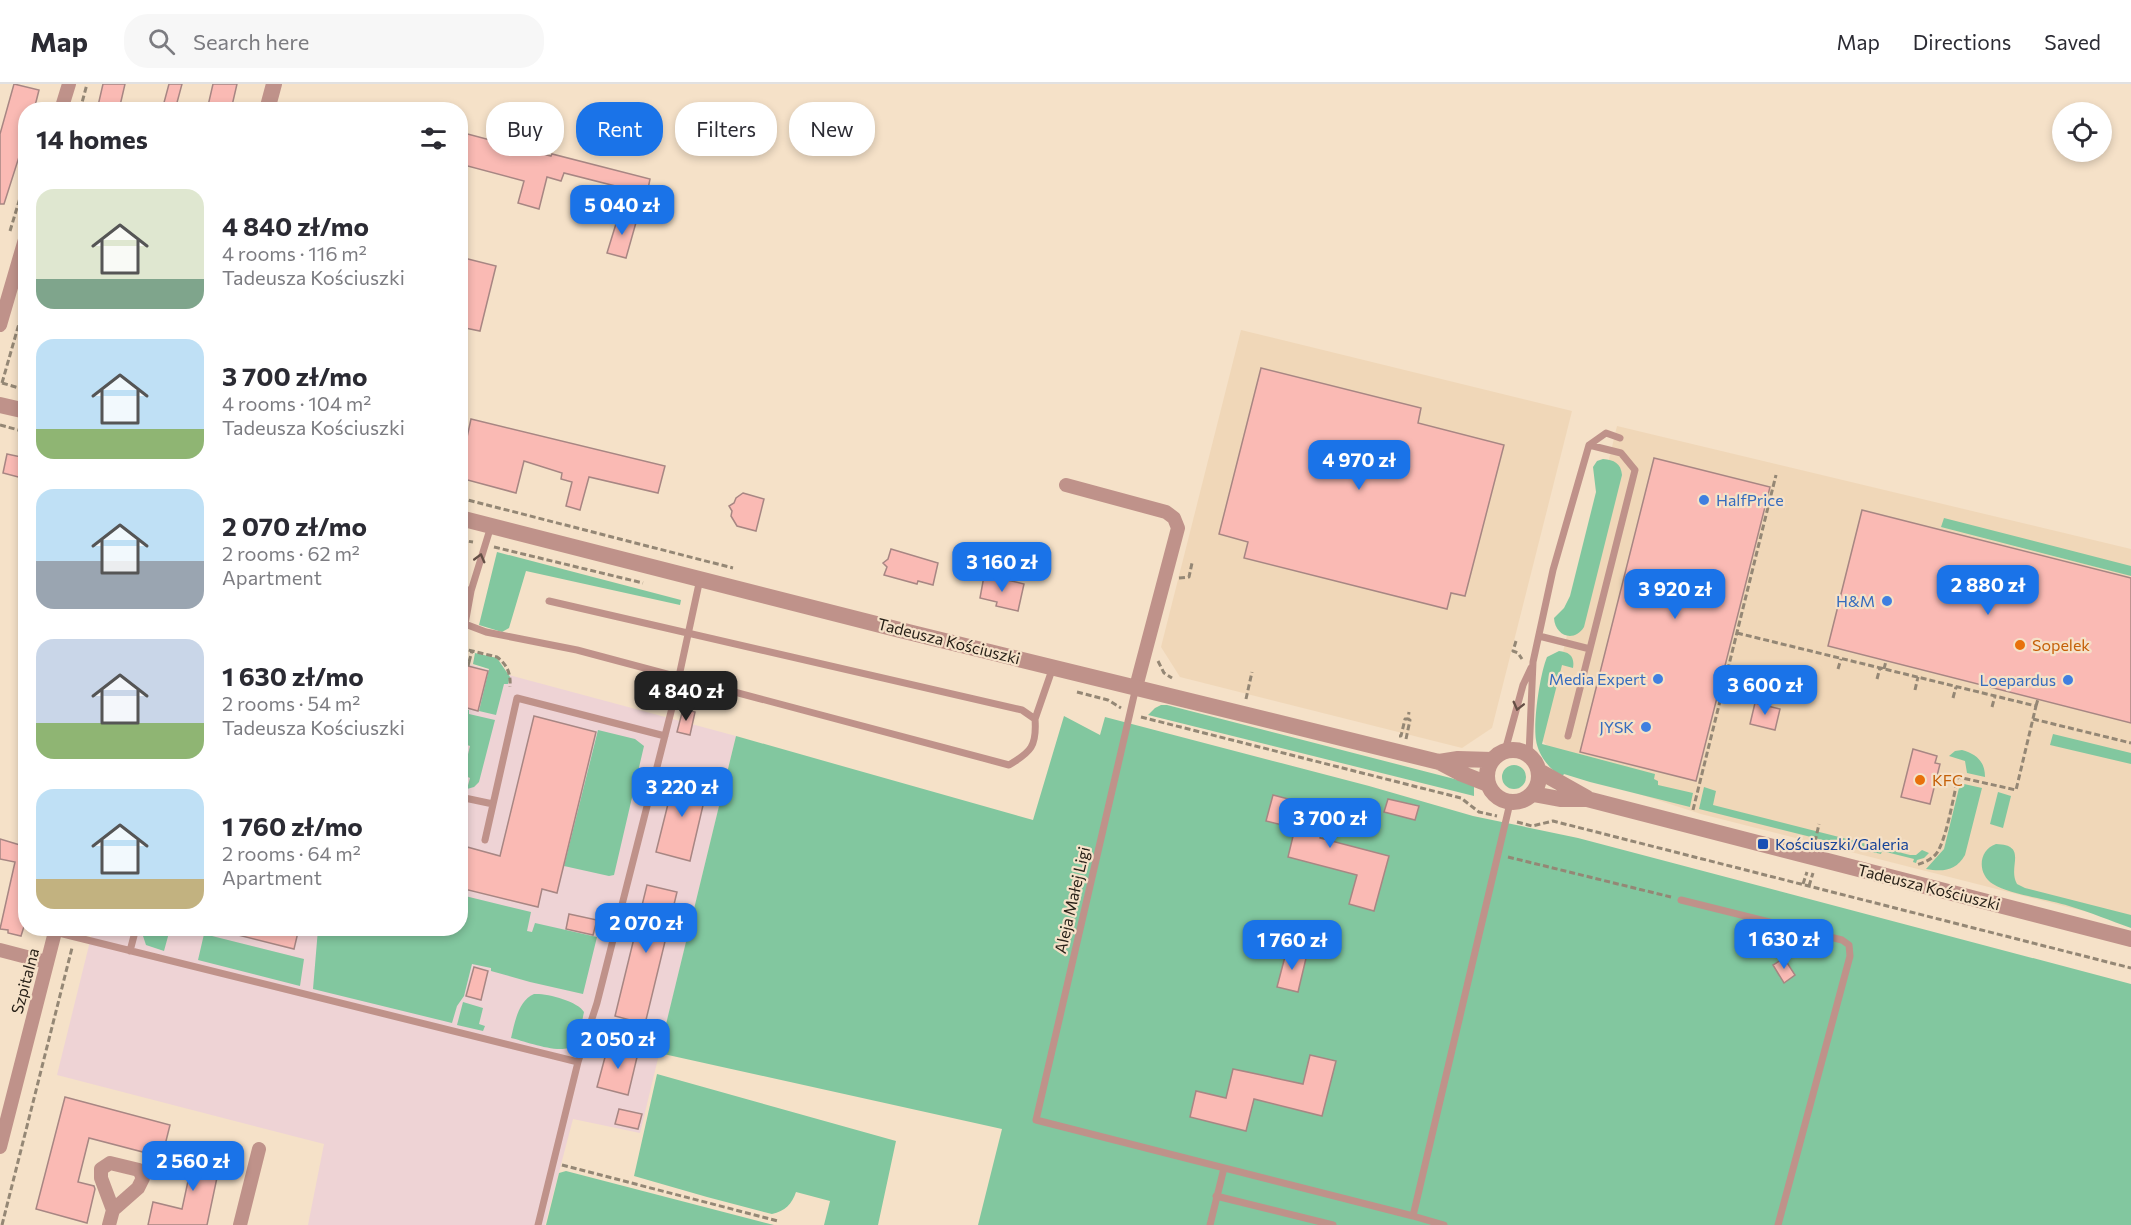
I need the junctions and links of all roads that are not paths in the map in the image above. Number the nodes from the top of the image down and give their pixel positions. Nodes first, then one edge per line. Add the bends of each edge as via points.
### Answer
1 (69, 84) edge
2 (274, 84) edge
3 (64, 102) edge
4 (269, 102) edge
5 (18, 263) edge
6 (0, 325) edge
7 (0, 405) edge
8 (18, 409) edge
9 (1620, 438) dead end
10 (1588, 445) junction
11 (1066, 485) dead end
12 (468, 520) edge
13 (491, 526) junction
14 (700, 579) junction
15 (468, 590) edge
16 (471, 591) junction
17 (549, 601) dead end
18 (468, 603) edge
19 (468, 625) edge
20 (688, 633) junction
21 (1539, 636) junction
22 (1590, 649) junction
23 (1533, 663) junction
24 (1053, 667) junction
25 (679, 677) junction
26 (1136, 687) junction
27 (1035, 718) junction
28 (665, 736) junction
29 (1568, 736) dead end
30 (1529, 755) junction
31 (1499, 756) junction
32 (1439, 762) junction
33 (1539, 771) junction
34 (1488, 784) junction
35 (1533, 794) junction
36 (468, 799) edge
37 (1587, 799) junction
38 (493, 804) junction
39 (1509, 811) junction
40 (485, 840) dead end
41 (1681, 900) road end
42 (54, 936) edge
43 (70, 936) edge
44 (134, 936) edge
45 (2131, 939) edge
46 (0, 950) edge
47 (130, 951) junction
48 (46, 962) junction
49 (578, 1062) junction
50 (0, 1147) edge
51 (259, 1149) dead end
52 (1224, 1168) junction
53 (1216, 1196) junction
54 (112, 1210) dead end
55 (1413, 1216) junction
56 (1426, 1223) edge
57 (109, 1225) edge
58 (240, 1225) edge
59 (538, 1225) edge
60 (1210, 1225) edge
61 (1332, 1225) edge
62 (1444, 1225) edge
63 (1778, 1225) edge

1 - 3 street
2 - 4 street
5 - 6 street
7 - 8 street
9 - 10 lane via 1606,434
10 - 21 lane
10 - 22 lane via 1621,453 1635,470
11 - 26 street via 1166,512 1177,522
12 - 13 street, Tadeusza Kościuszki
13 - 14 street, Tadeusza Kościuszki
16 -> 13 lane
14 - 20 lane
14 - 24 street, Tadeusza Kościuszki
15 - 16 lane
16 - 18 lane
17 - 20 lane
19 - 25 lane
20 - 25 lane
20 - 27 lane via 1022,710
21 - 22 lane
21 - 23 lane
22 - 29 lane
23 - 30 lane
23 -> 31 lane
24 - 26 street, Tadeusza Kościuszki
24 - 27 lane
25 - 27 lane via 1009,765 1029,753 1036,733
25 - 28 lane
26 - 32 street, Tadeusza Kościuszki
26 - 52 lane, Aleja Małej Ligi via 1036,1120
28 - 38 lane via 517,698
28 - 49 lane via 597,1003
30 - 31 street via 1518,750
30 - 33 street
31 - 32 street, Tadeusza Kościuszki
31 - 34 street via 1487,772
32 - 34 street, Tadeusza Kościuszki
33 - 35 street via 1539,783
33 - 37 street, Tadeusza Kościuszki
34 - 39 street
35 - 37 street, Tadeusza Kościuszki
35 - 39 street
36 - 38 lane
37 - 45 street, Tadeusza Kościuszki
38 - 40 lane
39 - 55 lane
41 - 63 lane via 1842,940 1849,945 1850,956
42 - 48 street, Szpitalna
43 - 47 lane
44 - 47 lane
46 - 48 street
47 - 49 lane
48 - 50 street, Szpitalna
49 - 59 lane
51 - 58 street
52 - 53 lane
52 - 55 lane
53 - 60 lane
53 - 61 lane
54 - 57 street
55 - 56 lane
56 - 62 lane

